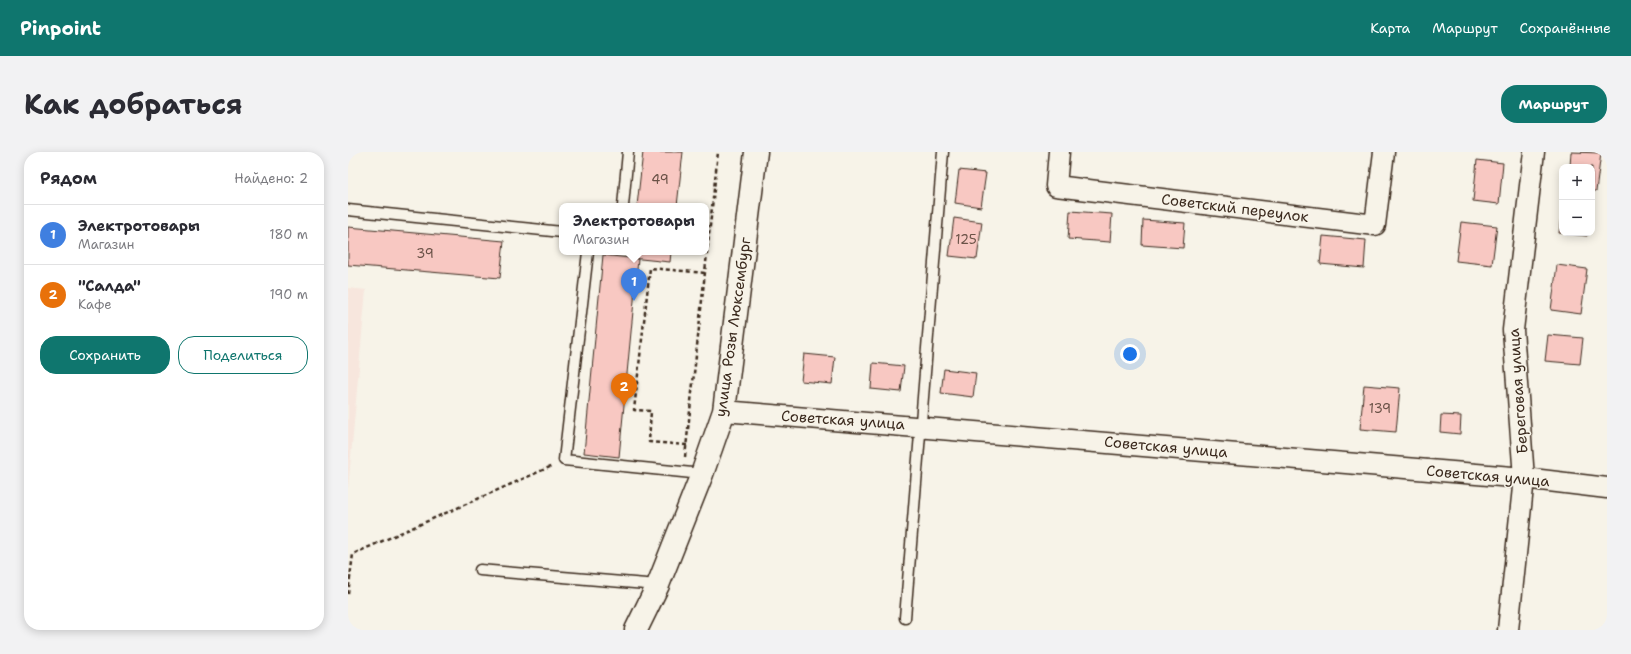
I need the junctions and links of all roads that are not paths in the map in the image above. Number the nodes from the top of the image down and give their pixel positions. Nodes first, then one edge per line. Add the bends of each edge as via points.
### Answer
1 (628, 152) edge
2 (756, 152) edge
3 (943, 152) edge
4 (1059, 152) edge
5 (1384, 152) edge
6 (1534, 152) edge
7 (623, 203) edge
8 (348, 210) edge
9 (559, 232) edge
10 (588, 255) edge
11 (724, 411) junction
12 (920, 426) junction
13 (693, 473) junction
14 (1524, 478) junction
15 (1607, 488) edge
16 (480, 570) dead end
17 (658, 585) junction
18 (905, 618) dead end
19 (636, 630) edge
20 (1508, 630) edge

1 - 7 lane
2 - 11 street, улица Розы Люксембург
3 - 12 lane
4 - 5 street, Советский переулок via 1056,186 1375,225
6 - 14 street, Береговая улица via 1513,330
8 - 9 lane
10 - 13 lane via 564,460
11 - 12 street, Советская улица
11 - 13 street, улица Розы Люксембург
12 - 14 street, Советская улица
12 - 18 lane
13 - 17 street, улица Розы Люксембург
14 - 15 street, Советская улица
14 - 20 street, Береговая улица
16 - 17 lane
17 - 19 street, улица Розы Люксембург

